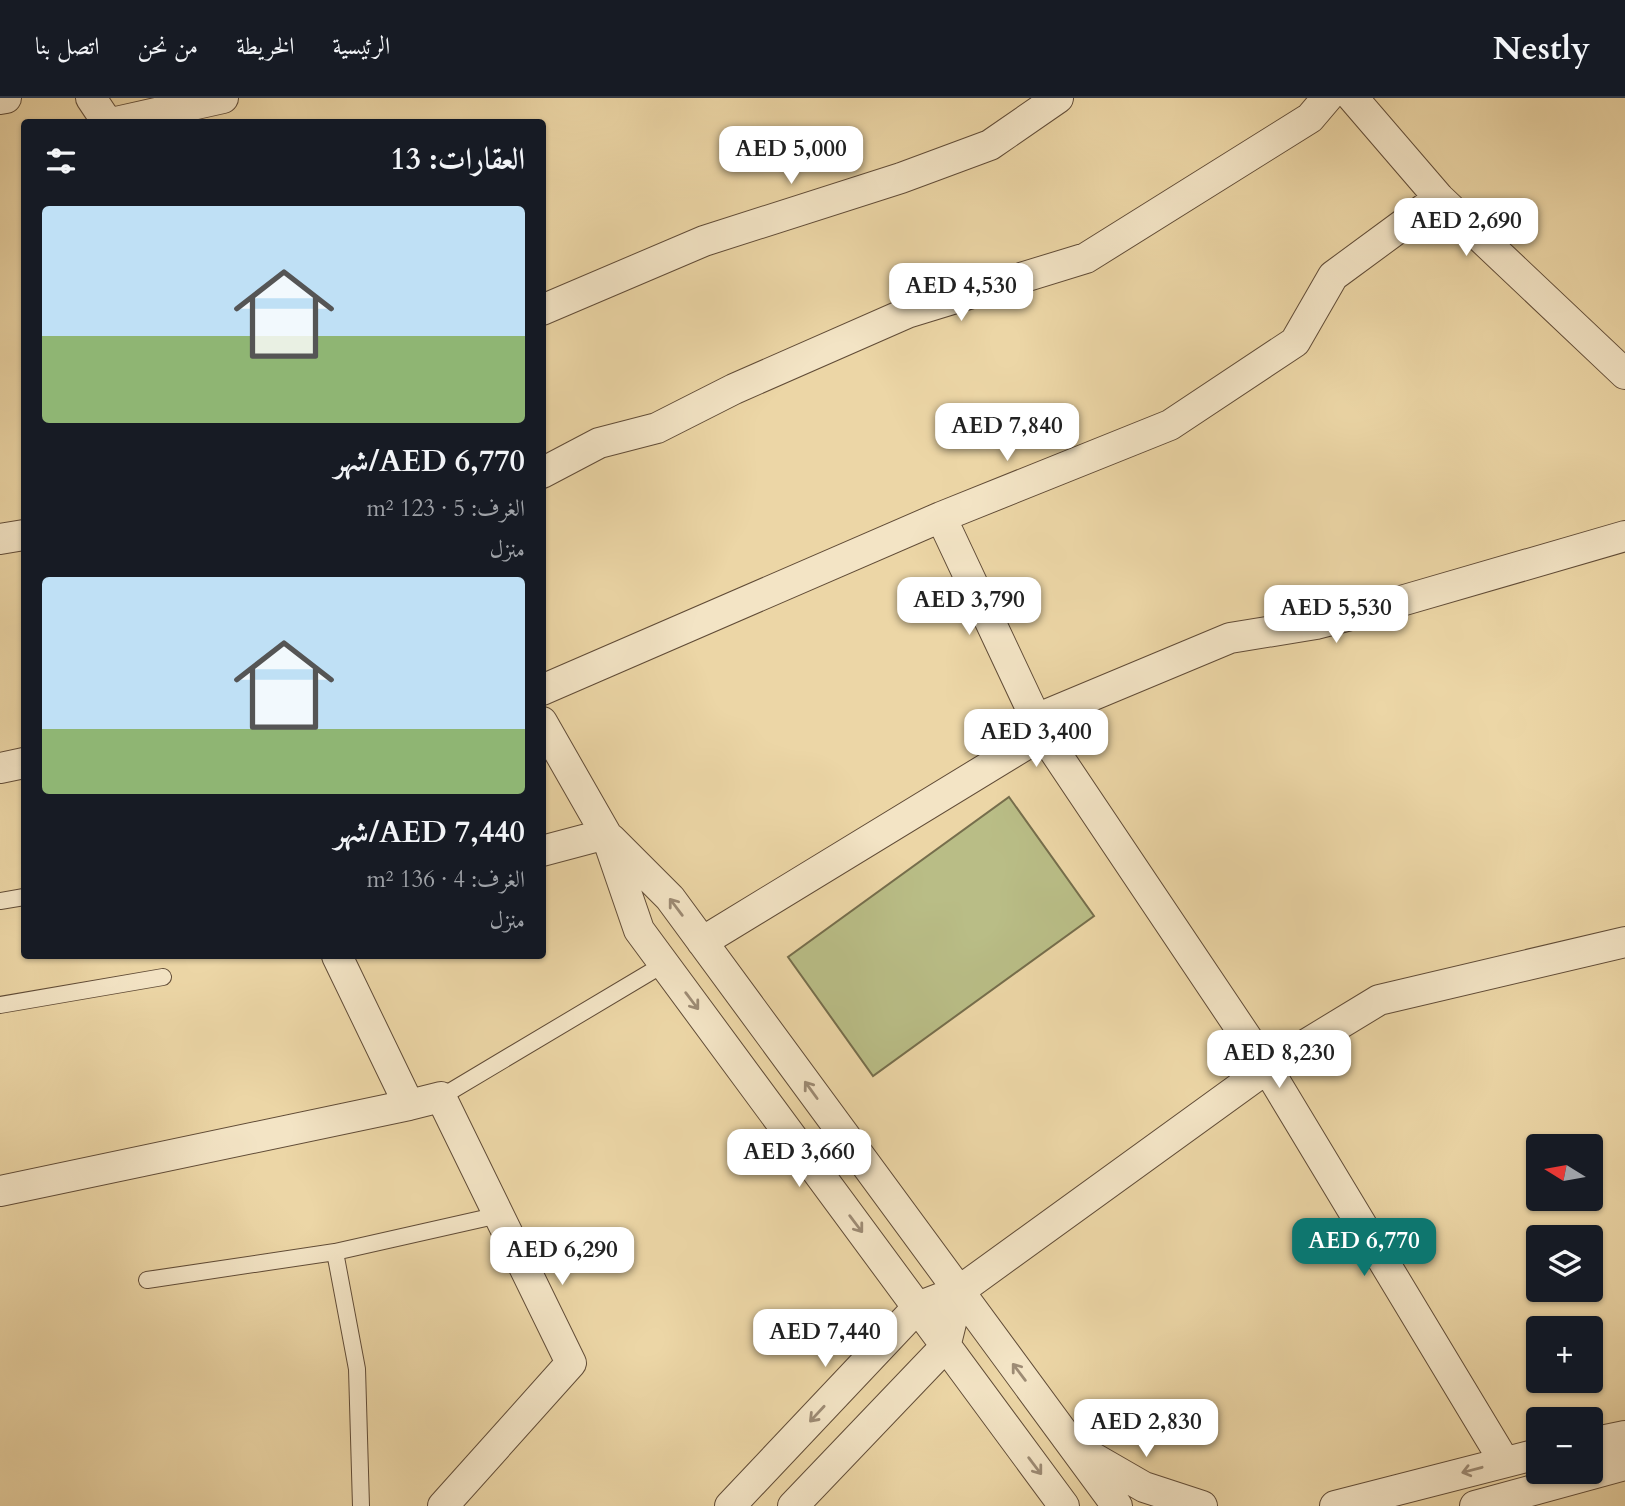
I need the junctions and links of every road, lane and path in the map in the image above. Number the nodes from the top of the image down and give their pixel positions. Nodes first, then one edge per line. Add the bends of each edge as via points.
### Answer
1 (6, 98) edge
2 (91, 98) edge
3 (223, 98) edge
4 (1058, 98) edge
5 (1327, 98) edge
6 (1353, 98) edge
7 (0, 99) edge
8 (105, 119) edge
9 (129, 119) edge
10 (1439, 198) junction
11 (546, 308) edge
12 (1625, 374) edge
13 (546, 472) edge
14 (941, 517) junction
15 (21, 536) edge
16 (1625, 536) edge
17 (0, 539) edge
18 (546, 688) edge
19 (1040, 727) junction
20 (546, 729) edge
21 (21, 764) edge
22 (0, 768) edge
23 (606, 834) junction
24 (546, 850) edge
25 (21, 898) edge
26 (0, 901) edge
27 (702, 942) junction
28 (1625, 942) edge
29 (338, 959) edge
30 (664, 964) junction
31 (163, 976) dead end
32 (0, 1004) edge
33 (1266, 1068) junction
34 (441, 1097) junction
35 (409, 1105) junction
36 (0, 1191) edge
37 (499, 1215) junction
38 (335, 1252) junction
39 (147, 1280) dead end
40 (959, 1291) junction
41 (918, 1307) junction
42 (945, 1347) junction
43 (1625, 1436) edge
44 (1603, 1441) edge
45 (1077, 1448) junction
46 (1526, 1456) edge
47 (1504, 1461) junction
48 (1625, 1465) edge
49 (361, 1506) edge
50 (443, 1506) edge
51 (730, 1506) edge
52 (793, 1506) edge
53 (1064, 1506) edge
54 (1117, 1506) edge
55 (1202, 1506) edge
56 (1335, 1506) edge
57 (1475, 1506) edge

1 - 7 street
2 - 8 street
3 - 9 street
4 - 11 street via 990,145 704,241
5 - 13 street via 1310,118 1086,258 907,313 657,428 598,443
6 - 10 street
10 - 12 street
10 - 14 street via 1333,276 1295,342 1170,425
14 - 18 street
14 - 19 street
15 - 17 street
16 - 19 street via 1343,617 1230,638
19 - 27 street
19 - 33 street
20 - 23 street
21 - 22 street
23 - 24 street
27 -> 23 street via 670,898
23 - 30 street via 639,930
25 - 26 lane
40 -> 27 street
28 - 33 street via 1379,1000
29 - 35 street
30 - 34 lane
30 -> 41 street
31 - 32 lane
33 - 40 street
33 - 47 street
34 - 35 street
34 - 37 street
35 - 36 street
37 - 38 lane
37 - 50 street via 571,1363
38 - 39 lane
38 - 49 lane via 357,1369
40 - 41 street
40 - 42 street
45 -> 40 street
41 - 42 street
41 -> 51 street
42 - 52 street
42 -> 53 street
43 - 44 street
45 - 54 street
45 - 55 street via 1144,1488
46 - 47 street
47 -> 56 street
48 - 57 street

